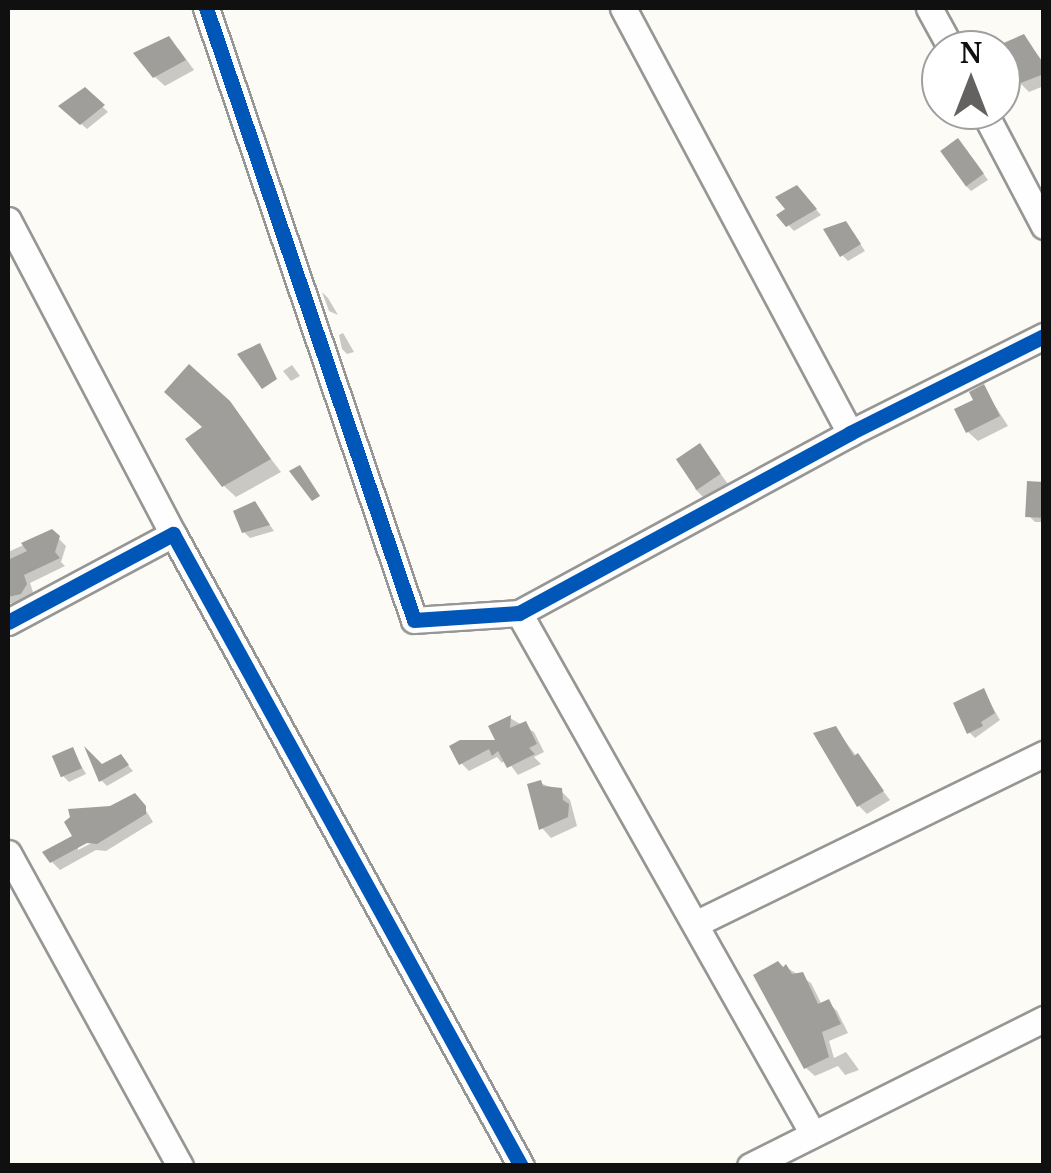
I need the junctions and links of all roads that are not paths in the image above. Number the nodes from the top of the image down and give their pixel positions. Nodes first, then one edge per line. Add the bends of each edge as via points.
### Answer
1 (624, 8) edge
2 (209, 9) edge
3 (994, 130) edge
4 (8, 220) edge
5 (1044, 226) edge
6 (1044, 336) edge
7 (850, 432) junction
8 (173, 534) junction
9 (519, 613) junction
10 (8, 622) edge
11 (1044, 754) edge
12 (8, 854) edge
13 (697, 923) junction
14 (1044, 1019) edge
15 (813, 1134) junction
16 (180, 1166) edge
17 (521, 1166) edge
18 (750, 1166) edge

1 - 7 street
2 - 9 street via 414,620
3 - 5 street
4 - 8 street
6 - 7 street
7 - 9 street
8 - 10 street
8 - 17 street
9 - 13 street
11 - 13 street
12 - 16 street
13 - 15 street
14 - 15 street
15 - 18 street

